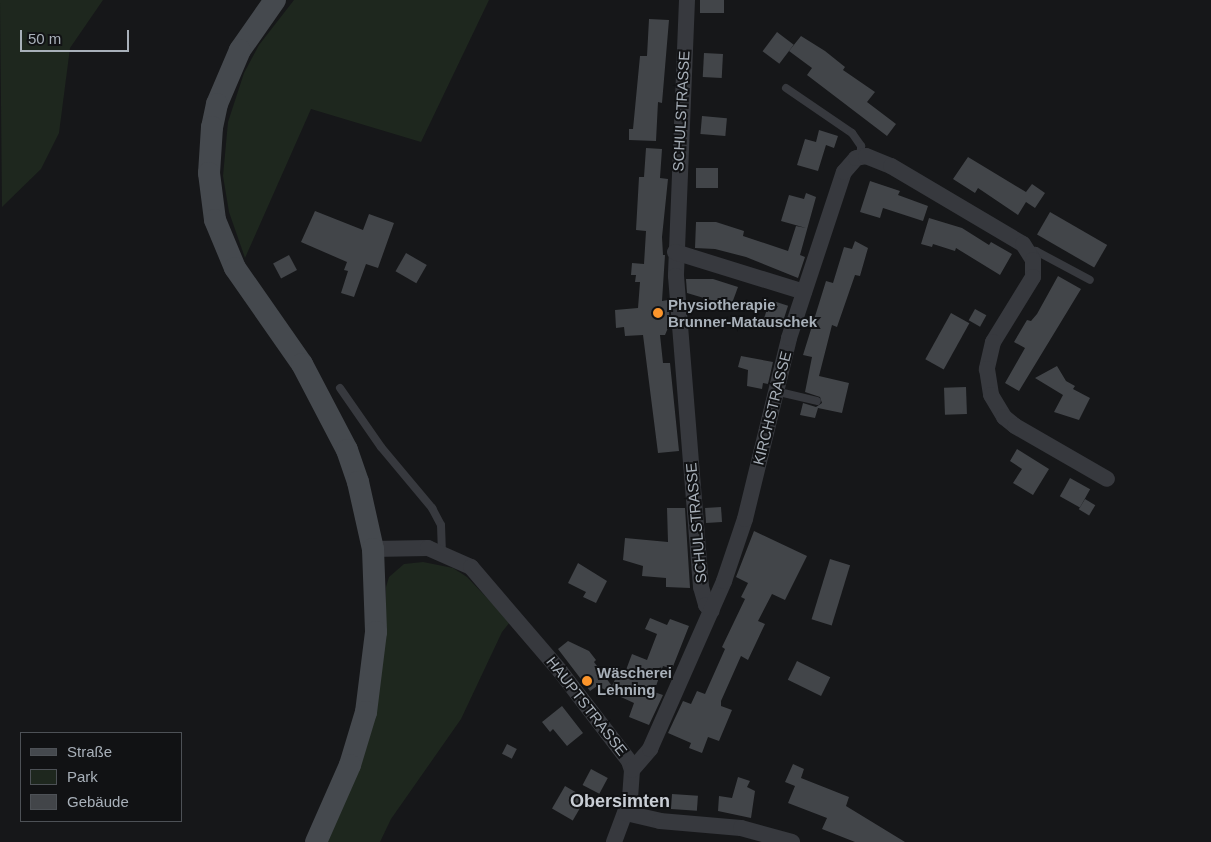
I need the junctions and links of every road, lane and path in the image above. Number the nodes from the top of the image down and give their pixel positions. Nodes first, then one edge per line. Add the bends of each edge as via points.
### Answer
1 (275, 0) edge
2 (687, 0) edge
3 (786, 88) dead end
4 (862, 156) junction
5 (1028, 250) junction
6 (675, 252) junction
7 (1090, 280) dead end
8 (804, 292) junction
9 (340, 388) dead end
10 (775, 391) junction
11 (817, 401) dead end
12 (1107, 479) dead end
13 (373, 549) junction
14 (442, 552) junction
15 (712, 611) junction
16 (632, 770) junction
17 (626, 813) junction
18 (316, 842) edge
19 (614, 842) edge
20 (792, 842) edge

1 - 13 main road via 240,50 217,104 209,149 216,220 235,268 302,364 337,429 358,482
2 - 6 street, SCHULSTRASSE
3 - 4 lane via 852,133 858,139
4 - 5 street via 891,166 1014,236
4 - 8 street, KIRCHSTRASSE via 849,163 844,172
5 - 7 lane via 1036,251
5 - 12 street via 1032,277 999,330 989,355 987,369 991,394 1004,417 1015,426
6 - 8 street
6 - 15 street, SCHULSTRASSE via 701,587 706,605
8 - 10 street, KIRCHSTRASSE
9 - 14 lane via 381,447 432,508 442,531
10 - 11 lane
10 - 15 street, KIRCHSTRASSE via 745,519
13 - 14 street, HAUPTSTRASSE via 413,547
13 - 18 main road via 376,632 366,712 350,765
14 - 16 street, HAUPTSTRASSE via 471,567 483,578 613,737
15 - 16 street via 650,749
16 - 17 street, HAUPTSTRASSE
17 - 19 street, HAUPTSTRASSE
17 - 20 street via 660,821 741,828

